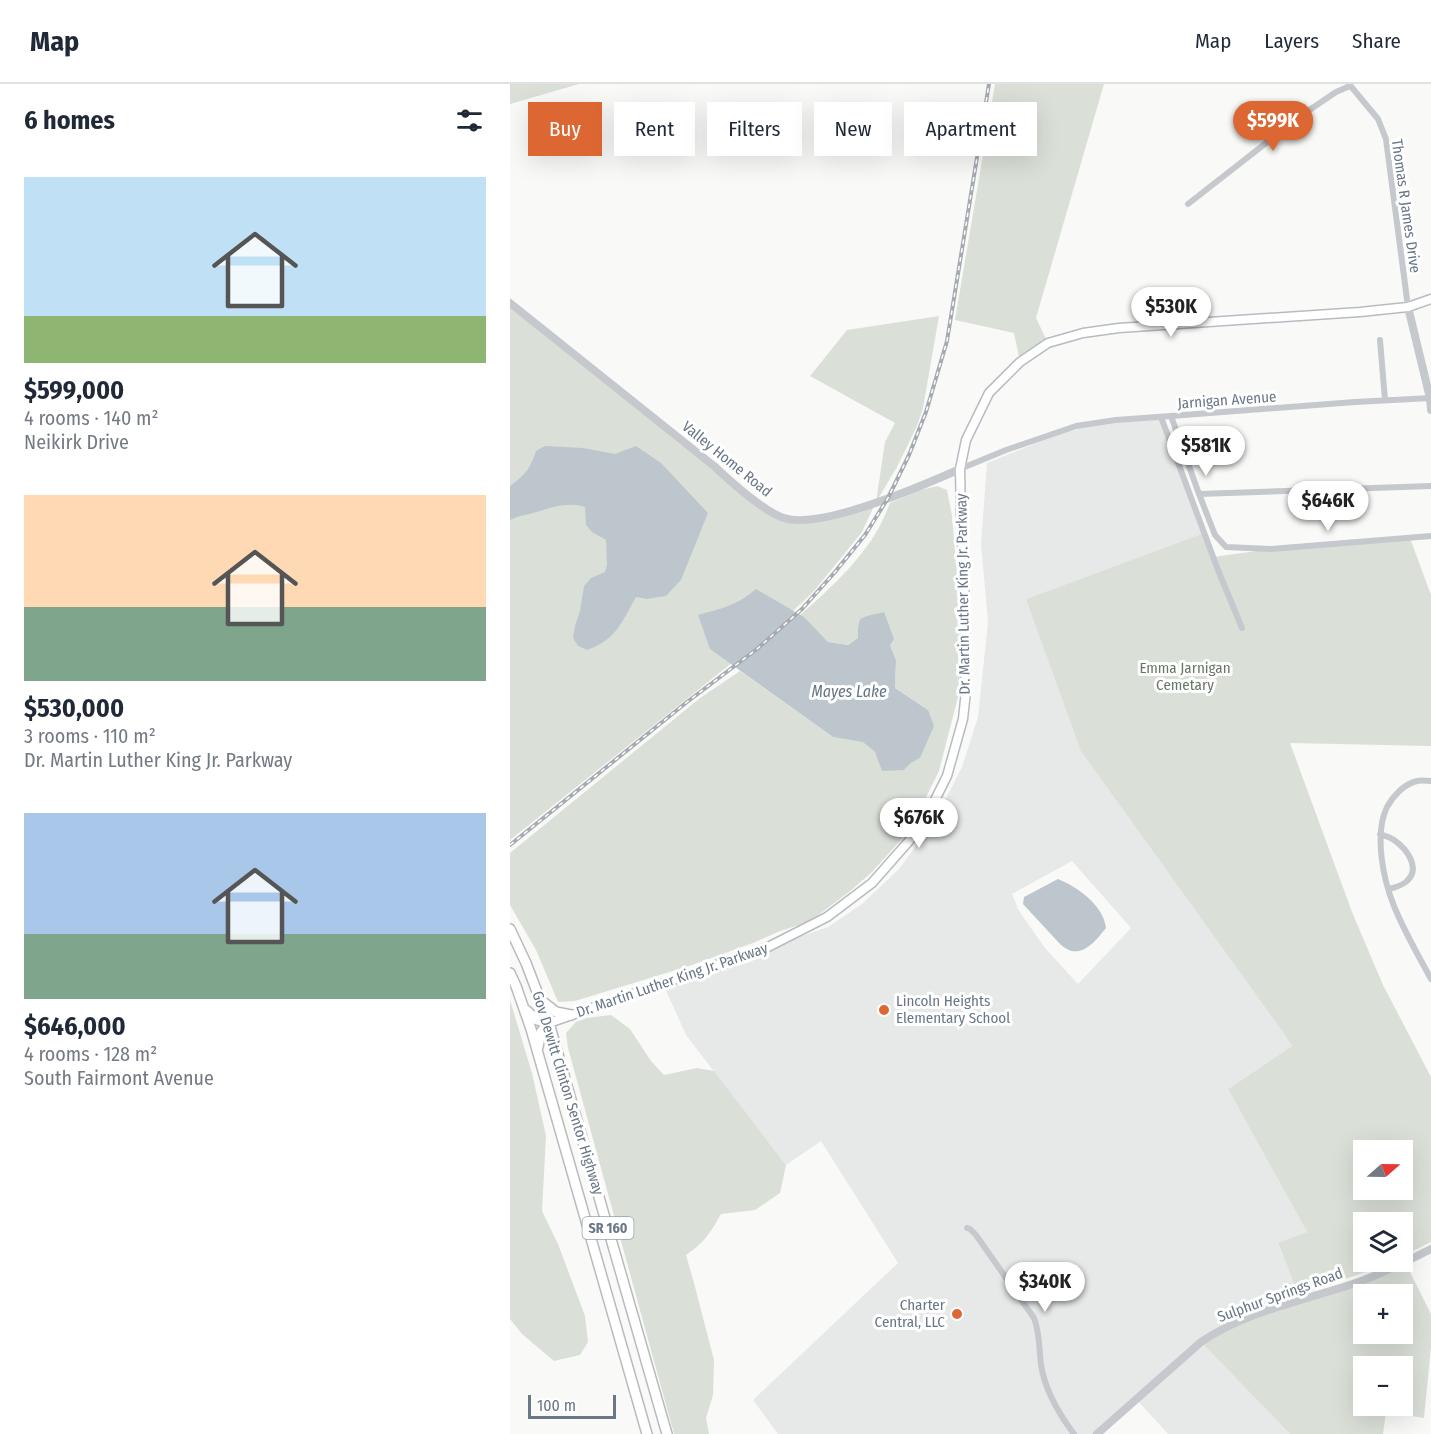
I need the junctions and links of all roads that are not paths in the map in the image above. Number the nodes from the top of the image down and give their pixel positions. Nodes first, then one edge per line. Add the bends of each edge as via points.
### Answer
1 (1349, 85) edge
2 (1188, 204) dead end
3 (1431, 299) edge
4 (510, 303) edge
5 (1408, 307) junction
6 (1380, 340) dead end
7 (1430, 398) edge
8 (1385, 400) junction
9 (1431, 410) edge
10 (1171, 416) junction
11 (1161, 417) junction
12 (960, 469) junction
13 (1431, 486) edge
14 (1199, 494) junction
15 (1431, 536) edge
16 (1242, 628) dead end
17 (1431, 781) edge
18 (1380, 834) junction
19 (1389, 889) junction
20 (510, 928) edge
21 (510, 973) edge
22 (1431, 979) edge
23 (539, 998) junction
24 (524, 1008) junction
25 (571, 1015) junction
26 (549, 1023) junction
27 (537, 1051) junction
28 (967, 1228) dead end
29 (1431, 1249) edge
30 (647, 1434) edge
31 (667, 1434) edge
32 (1074, 1434) edge
33 (1097, 1434) edge

1 - 2 street via 1302,115
1 - 5 street, Thomas R James Drive via 1378,119 1386,140
3 - 5 main road, Dr. Martin Luther King Jr. Parkway
4 - 12 street, Valley Home Road via 762,506 785,519 838,514 910,491
5 - 7 street
5 - 12 main road, Dr. Martin Luther King Jr. Parkway via 1119,328 1083,333 1048,344 1020,362 989,393 966,440
6 - 8 street
7 - 8 street, Jarnigan Avenue
7 - 9 street
8 - 10 street, Jarnigan Avenue
10 - 11 street, Jarnigan Avenue
10 - 14 street
11 - 12 street, Jarnigan Avenue via 1076,426
11 - 16 street
12 - 25 main road, Dr. Martin Luther King Jr. Parkway via 966,659 963,718 947,776 909,841 872,883 827,917 768,947
13 - 14 street
14 - 15 street via 1215,535 1226,547 1271,549
17 - 18 street via 1416,781 1401,789 1383,817
18 - 19 street
18 - 19 street via 1405,849 1413,870 1405,884
19 - 22 street
20 - 23 highway, Gov Dewitt Clinton Sentor Highway / SR 160
21 - 24 highway, Gov Dewitt Clinton Sentor Highway / SR 160
23 - 25 highway via 556,1012
23 - 26 highway, Gov Dewitt Clinton Sentor Highway / SR 160
24 - 26 highway via 537,1020
24 - 27 highway, Gov Dewitt Clinton Sentor Highway / SR 160
25 - 26 main road, Dr. Martin Luther King Jr. Parkway
26 - 27 highway via 541,1032
26 - 31 highway, Gov Dewitt Clinton Sentor Highway / SR 160
27 - 30 highway, Gov Dewitt Clinton Sentor Highway / SR 160
28 - 32 street via 976,1235 1034,1318 1047,1385
29 - 33 street, Sulphur Springs Road via 1365,1280 1216,1332

